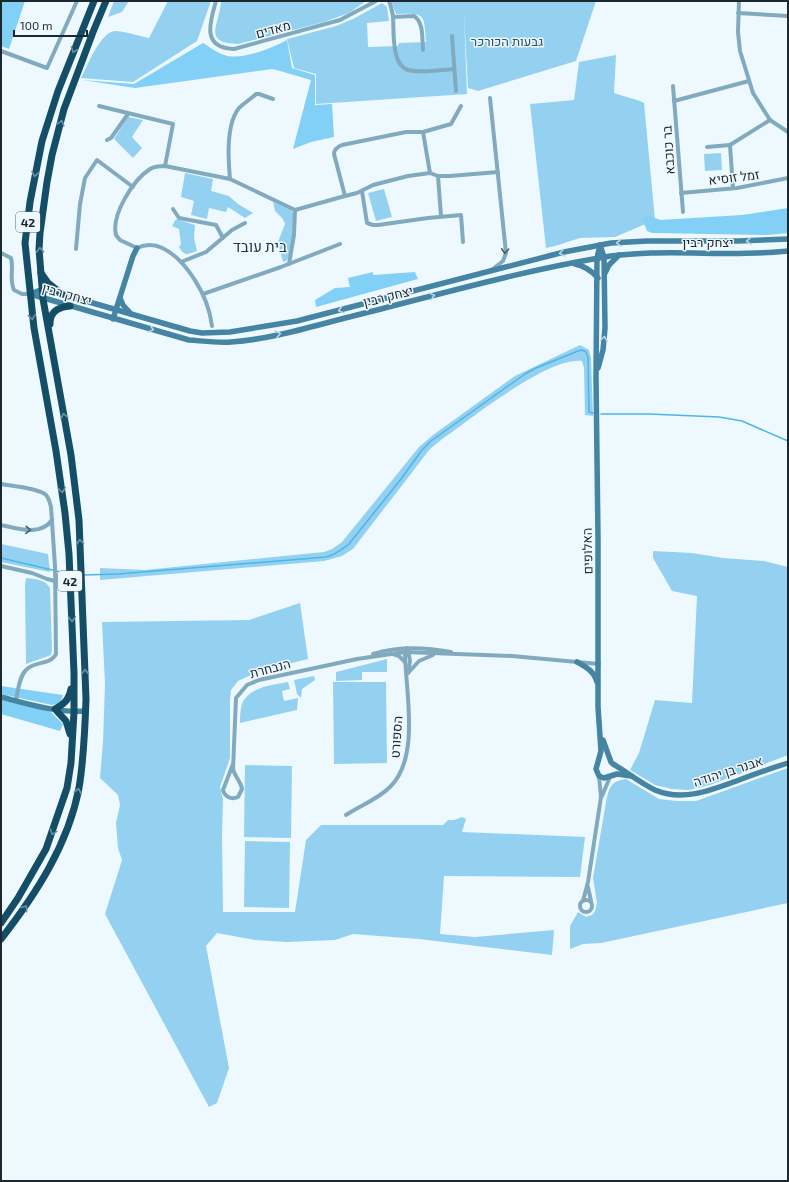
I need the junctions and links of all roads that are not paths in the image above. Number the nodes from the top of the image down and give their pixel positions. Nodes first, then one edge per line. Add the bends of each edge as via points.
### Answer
1 (77, 1) edge
2 (94, 1) edge
3 (106, 1) edge
4 (216, 1) edge
5 (376, 1) edge
6 (388, 1) edge
7 (739, 1) edge
8 (738, 14) junction
9 (788, 16) edge
10 (393, 17) junction
11 (452, 36) dead end
12 (422, 50) dead end
13 (1, 51) edge
14 (454, 69) junction
15 (749, 81) junction
16 (673, 86) dead end
17 (456, 91) dead end
18 (490, 98) dead end
19 (273, 99) dead end
20 (674, 101) junction
21 (99, 106) dead end
22 (461, 106) dead end
23 (128, 114) junction
24 (770, 120) junction
25 (424, 132) junction
26 (788, 132) edge
27 (107, 140) dead end
28 (730, 145) junction
29 (707, 147) dead end
30 (165, 166) junction
31 (498, 172) junction
32 (430, 173) junction
33 (438, 176) junction
34 (788, 178) edge
35 (230, 179) junction
36 (133, 187) junction
37 (733, 188) junction
38 (362, 191) junction
39 (681, 192) junction
40 (345, 196) junction
41 (173, 209) dead end
42 (295, 210) junction
43 (683, 212) dead end
44 (441, 216) junction
45 (245, 222) dead end
46 (223, 238) junction
47 (788, 239) edge
48 (463, 242) dead end
49 (340, 244) dead end
50 (600, 245) junction
51 (137, 248) junction
52 (76, 249) dead end
53 (788, 251) edge
54 (1, 253) edge
55 (620, 254) junction
56 (604, 257) junction
57 (597, 258) junction
58 (181, 262) junction
59 (570, 263) junction
60 (289, 264) junction
61 (491, 271) junction
62 (41, 273) junction
63 (604, 275) junction
64 (598, 278) junction
65 (42, 289) junction
66 (30, 294) junction
67 (62, 294) junction
68 (202, 294) junction
69 (120, 297) junction
70 (43, 299) junction
71 (70, 306) junction
72 (116, 310) junction
73 (133, 315) junction
74 (113, 319) junction
75 (212, 326) dead end
76 (50, 342) junction
77 (596, 377) junction
78 (1, 484) edge
79 (52, 520) junction
80 (1, 525) edge
81 (42, 528) junction
82 (53, 535) junction
83 (1, 566) edge
84 (55, 581) junction
85 (407, 651) junction
86 (392, 653) junction
87 (437, 654) junction
88 (461, 654) junction
89 (357, 659) junction
90 (576, 662) junction
91 (406, 664) junction
92 (599, 664) junction
93 (74, 673) junction
94 (408, 673) junction
95 (408, 681) junction
96 (598, 686) junction
97 (1, 697) edge
98 (16, 700) junction
99 (55, 709) junction
100 (85, 711) junction
101 (74, 712) junction
102 (599, 724) junction
103 (72, 743) junction
104 (612, 763) junction
105 (788, 763) edge
106 (233, 764) junction
107 (598, 764) junction
108 (600, 776) junction
109 (611, 776) junction
110 (631, 776) junction
111 (238, 781) junction
112 (225, 784) junction
113 (600, 802) junction
114 (346, 815) dead end
115 (588, 882) junction
116 (583, 901) junction
117 (591, 902) junction
118 (1, 923) edge
119 (1, 939) edge

1 - 13 street via 47,68
2 -> 66 highway, 42 via 61,84 42,141 25,243
62 -> 3 highway, 42 via 40,232 52,155 64,109
4 - 5 street, מאדים via 210,23 211,37 216,44 234,49 340,20
6 - 10 street
7 - 8 street
8 - 9 street
8 - 15 street via 740,51
10 - 12 street via 417,17 421,22
10 - 14 street via 396,54 404,68 413,71
11 - 14 street
14 - 17 street
15 - 20 street
15 - 24 street via 757,102
16 - 20 street, בר כוכבא
18 - 31 street
19 - 35 street via 256,94 238,109 234,116 228,144
20 - 39 street, בר כוכבא
21 - 23 street
22 - 25 street via 451,124
23 - 27 street
23 - 30 street via 173,124
24 - 26 street
24 - 28 street
25 - 32 street
25 - 40 street via 406,132 337,147 334,154
28 - 29 street
28 - 37 street
30 - 35 street
30 - 36 street via 150,170
31 - 33 street
31 -> 61 street via 506,255 502,263
32 - 33 street
32 - 38 street via 373,185
33 - 44 street
34 - 37 street, זמל זוסיא
35 - 42 street
36 - 51 street via 120,209 115,232 119,239
36 - 52 street via 97,160 85,178
37 - 39 street, זמל זוסיא
38 - 40 street
38 - 44 street via 369,224
39 - 43 street, בר כוכבא
40 - 42 street
41 - 46 street via 179,218 216,225
42 - 60 street
44 - 48 street via 461,215
45 - 46 street
46 - 58 street via 206,252
47 -> 50 main road, יצחק רבין via 647,241
49 - 60 street
50 - 56 main road, האלופים
50 - 57 main road, האלופים
50 -> 61 main road, יצחק רבין
51 - 58 street via 158,246
51 - 69 main road
53 - 55 main road, יצחק רבין
54 - 66 street via 11,258 11,280 14,290
55 - 56 main road, יצחק רבין
55 - 63 main road via 609,265
56 - 57 main road, יצחק רבין
56 - 63 main road, האלופים
57 - 59 main road, יצחק רבין
57 - 64 main road, האלופים
58 - 68 street
59 - 64 main road via 583,265
74 -> 59 main road, יצחק רבין via 189,340 232,342 282,333
60 - 68 street
61 -> 73 main road, יצחק רבין via 297,321 230,332 190,331
62 - 65 highway, 42
62 - 67 highway via 48,283
77 -> 63 main road, האלופים via 603,350 605,328
64 - 77 main road, האלופים
65 - 66 main road, יצחק רבין
65 - 67 main road, יצחק רבין
65 - 70 highway, 42
66 - 70 main road, יצחק רבין
66 -> 93 highway, 42 via 65,513
67 - 72 main road, יצחק רבין
68 - 75 street
69 - 72 main road
69 - 73 main road via 123,305
70 - 71 main road, יצחק רבין
70 - 76 highway, 42
71 - 74 main road, יצחק רבין
71 - 76 highway via 60,307 51,315
72 - 73 main road, יצחק רבין
72 - 74 main road
100 -> 76 highway, 42 via 79,520 71,455
77 - 92 main road, האלופים
78 - 79 street via 45,494 50,502
79 - 81 street
79 - 82 street
80 -> 81 street via 28,531
81 - 82 street
82 - 84 street
83 - 84 street
84 - 98 street via 56,654 53,659 25,671
85 - 86 street, הנבחרת
85 - 87 street, הנבחרת
85 - 88 street, הנבחרת via 436,650
85 - 89 street, הנבחרת via 390,650
85 - 91 street, הספורט
85 - 94 street, הספורט
86 - 89 street, הנבחרת
86 - 91 street
87 - 88 street, הנבחרת
87 - 94 street via 419,661
88 - 90 street, הנבחרת
89 - 106 street, הנבחרת via 258,680 247,685 238,694 235,702
90 - 92 street, הנבחרת
90 - 96 main road via 589,669
91 - 95 street, הספורט
92 - 96 main road, האלופים
93 - 99 highway via 68,700
93 - 101 highway, 42
94 - 95 street, הספורט
95 - 114 street, הספורט via 409,734 403,769 387,790
96 - 102 main road, האלופים
97 - 98 main road
98 - 99 main road
99 - 101 main road
99 - 103 highway via 66,721
100 - 101 main road
119 -> 100 highway, 42 via 30,901 59,849 79,788
101 - 103 highway, 42
102 - 104 main road, האלופים
102 - 107 main road, האלופים via 601,751
103 -> 118 highway, 42 via 67,788 52,836 35,871
104 - 107 main road via 605,760
104 - 109 main road via 615,770
104 - 110 main road, אבנר בן יהודה
105 - 110 main road, אבנר בן יהודה via 687,795 655,790
106 - 111 street, הנבחרת
106 - 112 street, הנבחרת
107 - 108 main road via 597,772
108 - 109 main road
108 - 113 street
109 - 110 main road
109 - 113 street
111 - 112 street via 229,780
111 - 112 street via 242,789 240,795 235,798 229,798 224,793
113 - 115 street
115 - 116 street
115 - 117 street
116 - 117 street
116 - 117 street via 581,909 586,912 592,908

